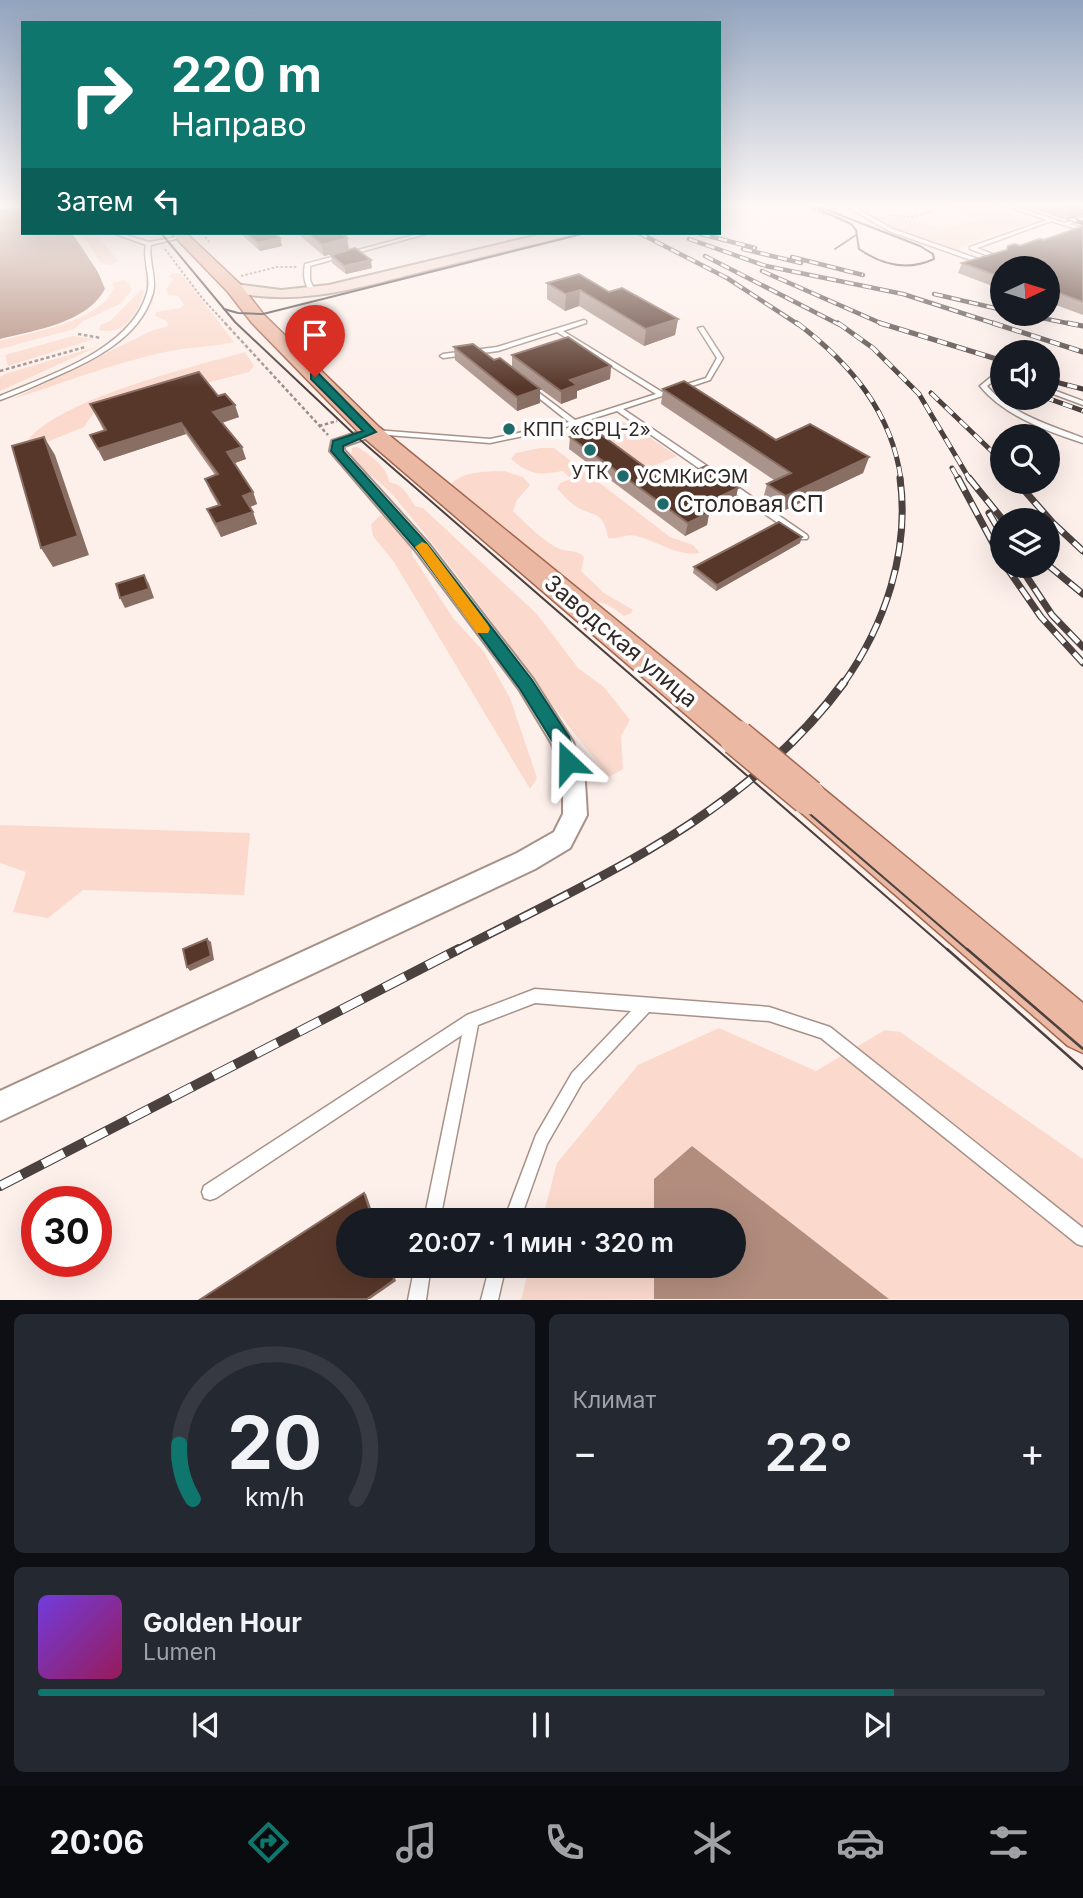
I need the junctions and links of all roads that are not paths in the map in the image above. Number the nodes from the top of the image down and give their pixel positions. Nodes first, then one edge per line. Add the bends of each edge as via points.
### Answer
1 (148, 266) edge
2 (216, 266) edge
3 (307, 266) edge
4 (432, 266) edge
5 (235, 282) junction
6 (312, 291) junction
7 (288, 295) junction
8 (258, 319) junction
9 (584, 322) dead end
10 (701, 328) dead end
11 (558, 330) junction
12 (498, 349) junction
13 (443, 356) dead end
14 (501, 358) edge
15 (990, 380) edge
16 (524, 384) edge
17 (990, 394) edge
18 (1060, 394) edge
19 (662, 395) junction
20 (0, 398) edge
21 (1083, 403) edge
22 (619, 409) junction
23 (1015, 410) edge
24 (575, 423) junction
25 (370, 432) junction
26 (1083, 441) edge
27 (804, 537) edge
28 (646, 1005) junction
29 (472, 1020) junction
30 (1083, 1031) edge
31 (0, 1106) edge
32 (210, 1192) dead end
33 (434, 1208) edge
34 (516, 1208) edge
35 (1083, 1238) edge
36 (420, 1278) edge
37 (495, 1278) edge
38 (416, 1300) edge
39 (489, 1300) edge

1 - 20 lane via 152,282 146,306 124,336 106,350
2 - 5 main road, Заводская улица
3 - 6 lane
4 - 6 street
5 - 7 street via 266,295
5 - 8 main road, Заводская улица
6 - 7 street
7 - 8 street via 263,310
8 - 25 main road, Заводская улица
9 - 11 lane
10 - 19 lane via 720,358 714,369 708,379
11 - 12 lane
11 - 19 lane
12 - 13 lane
12 - 14 lane
15 - 17 lane via 983,386
16 - 24 lane
18 - 21 lane
19 - 22 lane
22 - 24 lane
22 - 27 lane
23 - 26 lane
24 - 25 lane via 489,441
25 - 30 main road, Заводская улица, bridge
25 - 31 street via 337,444 337,451 422,547 526,684 562,742 574,782 575,815 562,840 526,861
28 - 29 lane via 535,996
28 - 34 lane via 577,1078 541,1140
28 - 35 lane via 769,1014 825,1032
29 - 32 lane
29 - 33 lane
36 - 38 lane
37 - 39 lane

